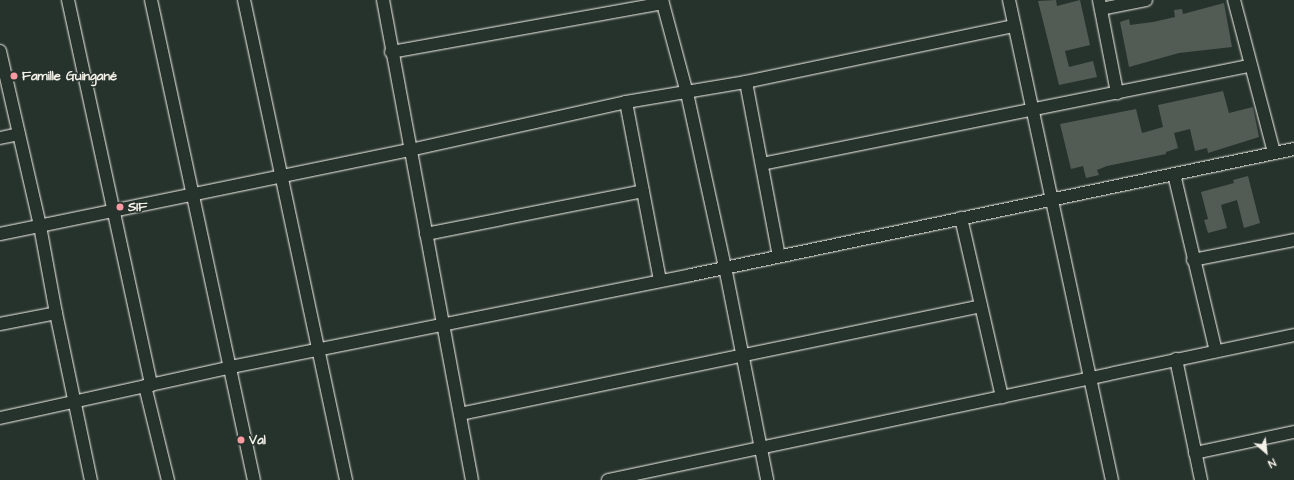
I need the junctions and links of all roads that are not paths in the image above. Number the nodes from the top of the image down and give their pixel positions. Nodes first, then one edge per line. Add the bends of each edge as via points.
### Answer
1 (68, 0) edge
2 (150, 0) edge
3 (244, 0) edge
4 (383, 0) edge
5 (1009, 0) edge
6 (1146, 0) edge
7 (1234, 0) edge
8 (662, 1) edge
9 (1100, 4) edge
10 (1014, 26) junction
11 (0, 51) edge
12 (392, 52) junction
13 (1249, 66) junction
14 (746, 82) junction
15 (687, 93) junction
16 (1117, 93) junction
17 (626, 102) junction
18 (1034, 110) junction
19 (19, 134) junction
20 (0, 138) edge
21 (1294, 149) edge
22 (410, 150) junction
23 (1274, 153) junction
24 (762, 164) junction
25 (1174, 174) junction
26 (282, 176) junction
27 (643, 191) junction
28 (192, 194) junction
29 (1053, 199) junction
30 (113, 211) junction
31 (961, 218) junction
32 (40, 226) junction
33 (0, 234) edge
34 (426, 234) junction
35 (1294, 240) edge
36 (779, 256) junction
37 (1194, 260) junction
38 (725, 267) junction
39 (660, 280) junction
40 (981, 306) junction
41 (56, 313) junction
42 (0, 324) edge
43 (442, 325) junction
44 (1294, 335) edge
45 (320, 349) junction
46 (1216, 351) junction
47 (742, 356) junction
48 (1176, 359) junction
49 (231, 367) junction
50 (1090, 378) junction
51 (148, 386) junction
52 (1002, 397) junction
53 (75, 403) junction
54 (460, 414) junction
55 (0, 418) edge
56 (1294, 432) edge
57 (760, 448) junction
58 (1195, 453) junction
59 (91, 480) edge
60 (168, 480) edge
61 (254, 480) edge
62 (346, 480) edge
63 (472, 480) edge
64 (608, 480) edge
65 (767, 480) edge
66 (1112, 480) edge
67 (1201, 480) edge

1 - 30 street
2 - 28 street
3 - 26 street
4 - 12 street
5 - 10 street
6 - 9 street
7 - 13 street
8 - 12 street
8 - 15 street
9 - 16 street
10 - 14 street
10 - 18 street
11 - 19 street
12 - 22 street
13 - 16 street
13 - 23 street
14 - 15 street
14 - 24 street
15 - 17 street
15 - 38 street
16 - 18 street
17 - 22 street
17 - 27 street
18 - 24 street
18 - 29 street
19 - 20 street
19 - 32 street
21 - 23 street
22 - 26 street
22 - 34 street
23 - 25 street
24 - 36 street
25 - 29 street
25 - 37 street
26 - 28 street
26 - 45 street
27 - 34 street
27 - 39 street
28 - 30 street
28 - 49 street
29 - 31 street
29 - 50 street
30 - 32 street
30 - 51 street
31 - 36 street
31 - 40 street
32 - 33 street
32 - 41 street
34 - 43 street
35 - 37 street
36 - 38 street
37 - 46 street
38 - 39 street
38 - 47 street
39 - 43 street
40 - 47 street
40 - 52 street
41 - 42 street
41 - 53 street
43 - 45 street
43 - 54 street
44 - 46 street
45 - 49 street
45 - 62 street
46 - 48 street
47 - 54 street
47 - 57 street
48 - 50 street
48 - 58 street
49 - 51 street
49 - 61 street
50 - 52 street
50 - 66 street
51 - 53 street
51 - 60 street
52 - 57 street
53 - 55 street
53 - 59 street
54 - 63 street
56 - 58 street
57 - 64 street
57 - 65 street
58 - 67 street

